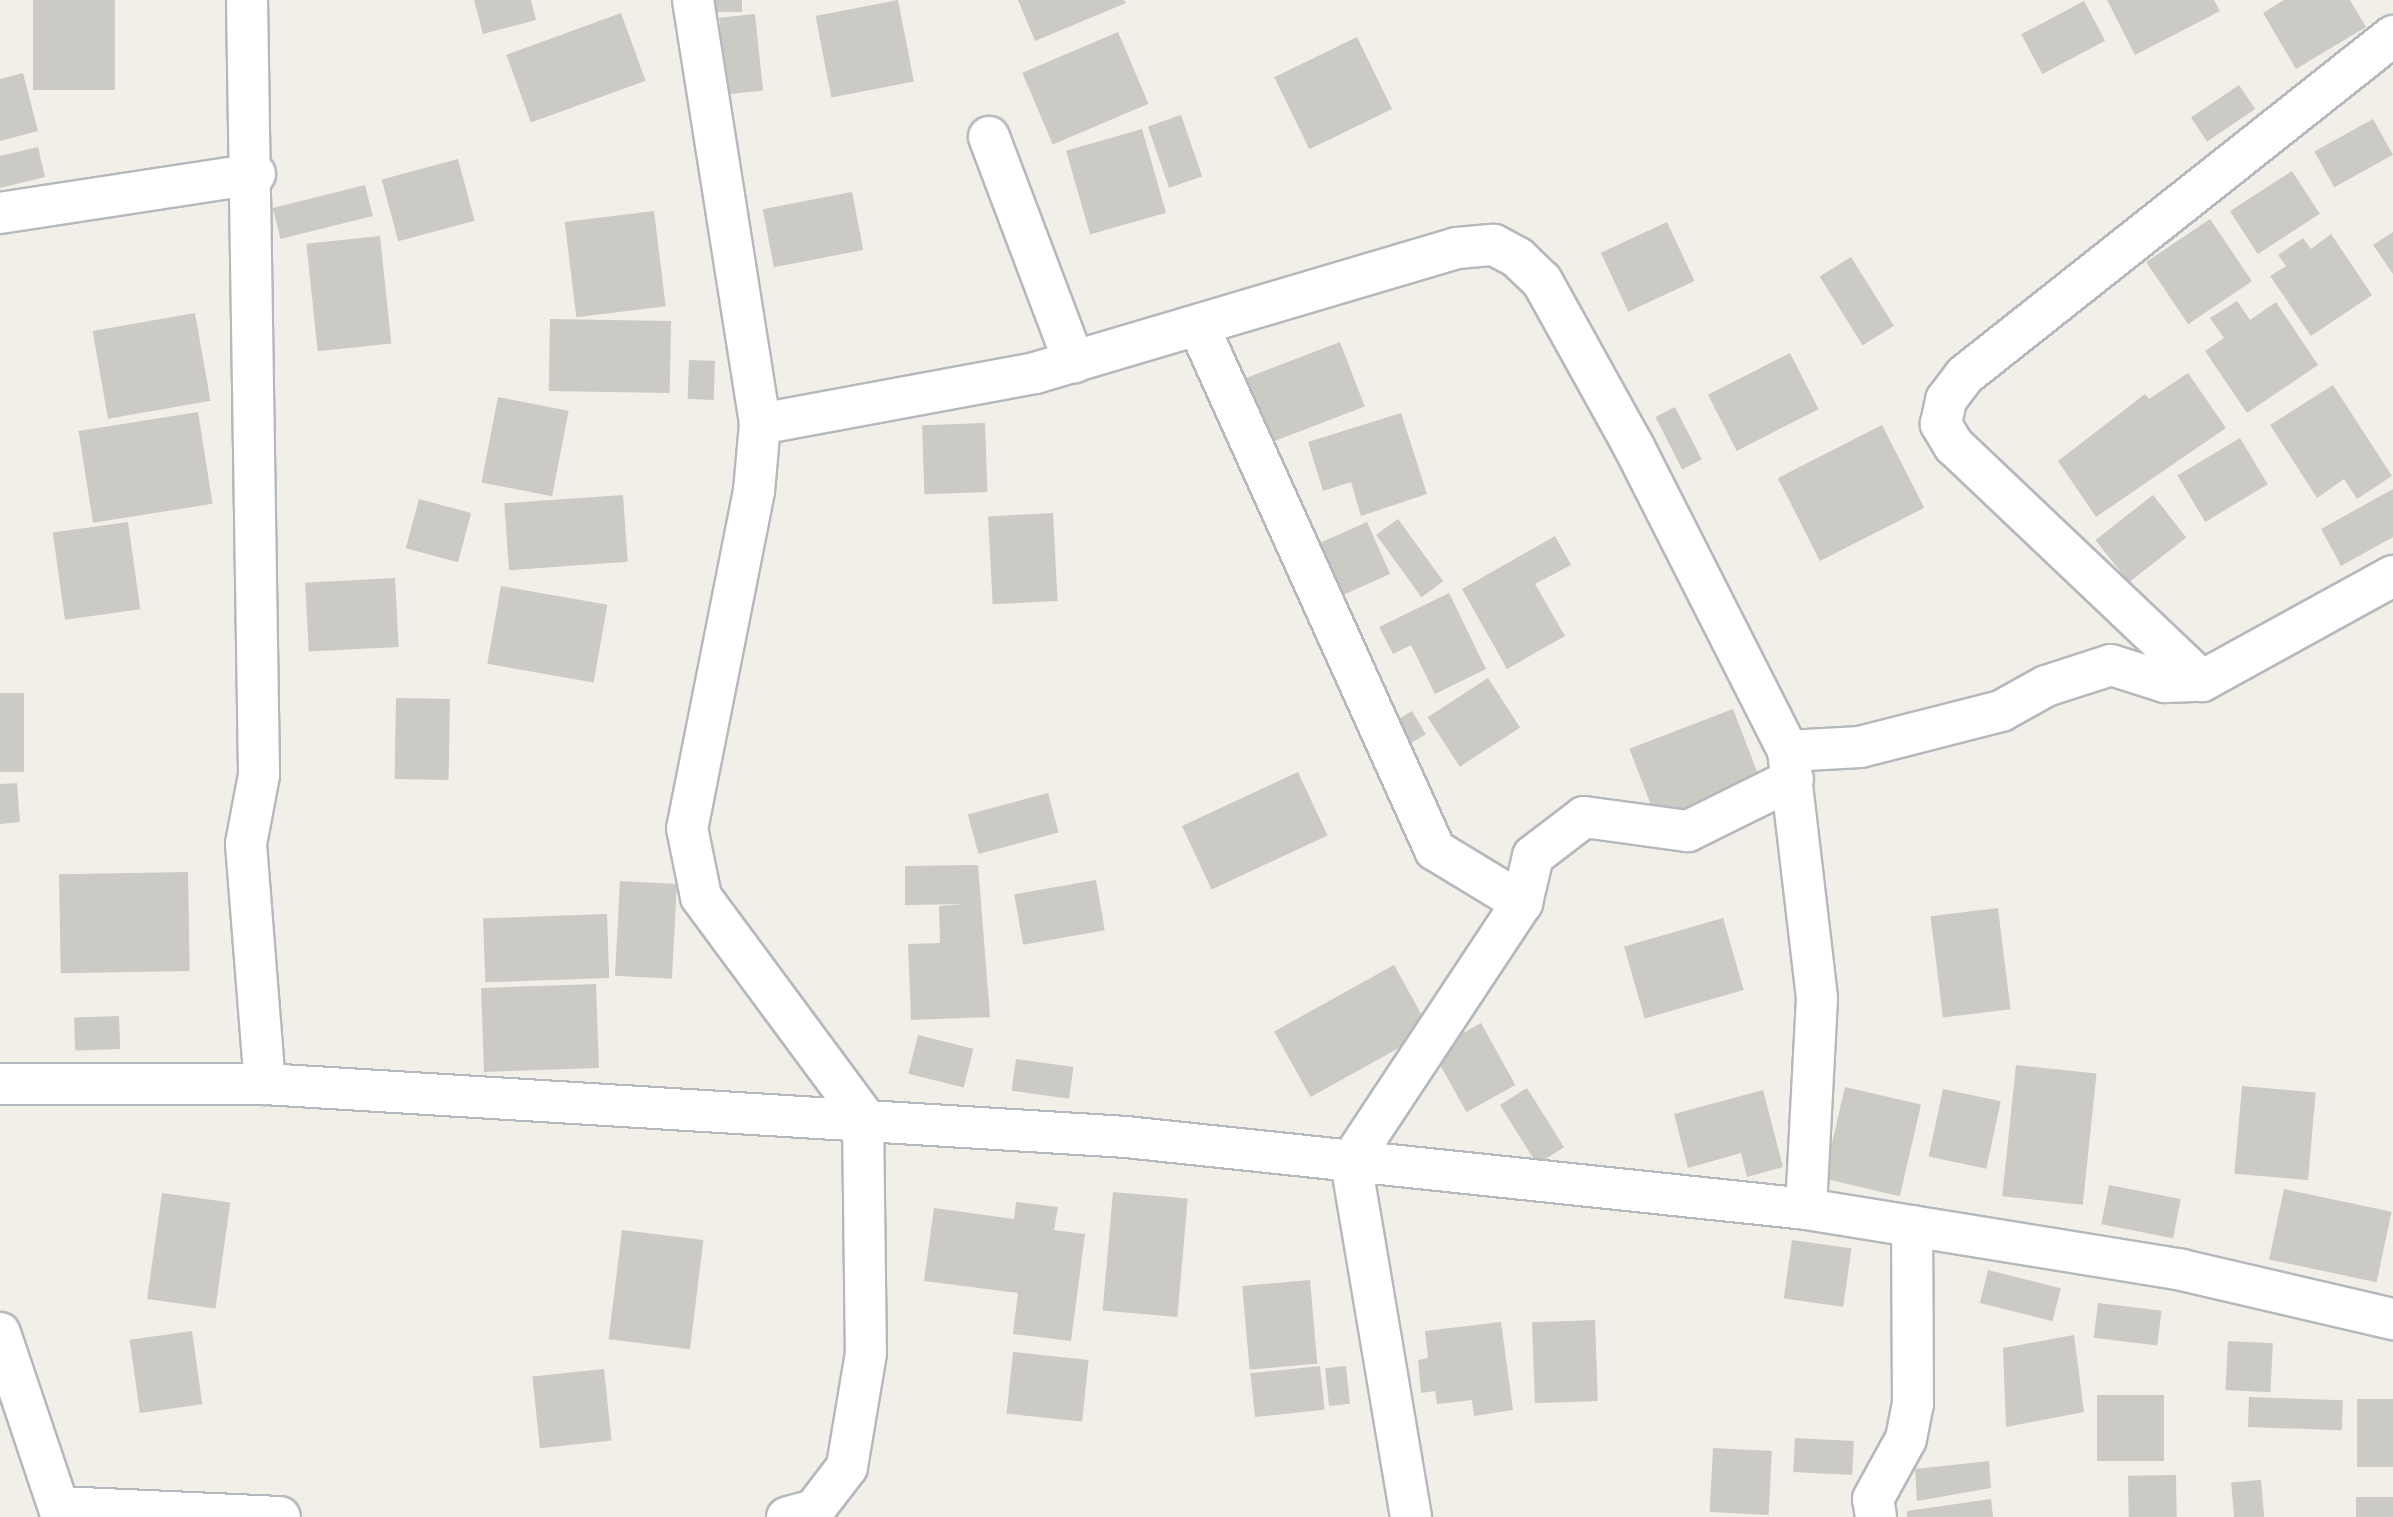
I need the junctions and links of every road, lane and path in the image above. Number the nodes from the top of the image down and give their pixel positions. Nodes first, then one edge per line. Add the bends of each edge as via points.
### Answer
1 (247, 0) edge
2 (692, 0) edge
3 (2393, 36) edge
4 (989, 137) dead end
5 (255, 174) junction
6 (0, 213) edge
7 (1198, 325) junction
8 (1074, 362) junction
9 (760, 424) junction
10 (2393, 576) edge
11 (2202, 682) junction
12 (1790, 765) junction
13 (1522, 903) junction
14 (0, 1084) edge
15 (265, 1084) junction
16 (863, 1116) junction
17 (1351, 1160) junction
18 (1806, 1209) junction
19 (1912, 1226) junction
20 (2393, 1319) edge
21 (0, 1333) edge
22 (60, 1512) edge
23 (280, 1517) edge
24 (787, 1517) edge
25 (1411, 1517) edge
26 (1876, 1517) edge

1 - 5 street
2 - 9 street
3 - 11 street via 1965,376 1946,400 1940,424 1954,446
4 - 8 street
5 - 6 street
5 - 15 street via 258,775 246,844
7 - 8 street
7 - 12 street via 1457,248 1494,245 1518,258 1542,280 1634,447
7 - 13 street via 1434,850
8 - 9 street
9 - 16 street via 754,492 687,828 701,897
10 - 11 street
11 - 12 street via 2165,682 2111,665 2046,686 2000,711
12 - 13 street via 1688,831 1584,817 1533,856
12 - 18 street via 1817,998
13 - 17 street
14 - 15 street
15 - 16 street
16 - 17 street
16 - 24 street via 866,1353 848,1467 814,1510
17 - 18 street
17 - 25 street
18 - 19 street
19 - 20 street via 2182,1270
19 - 26 street via 1913,1404 1906,1439 1873,1499
21 - 22 street
22 - 23 street

